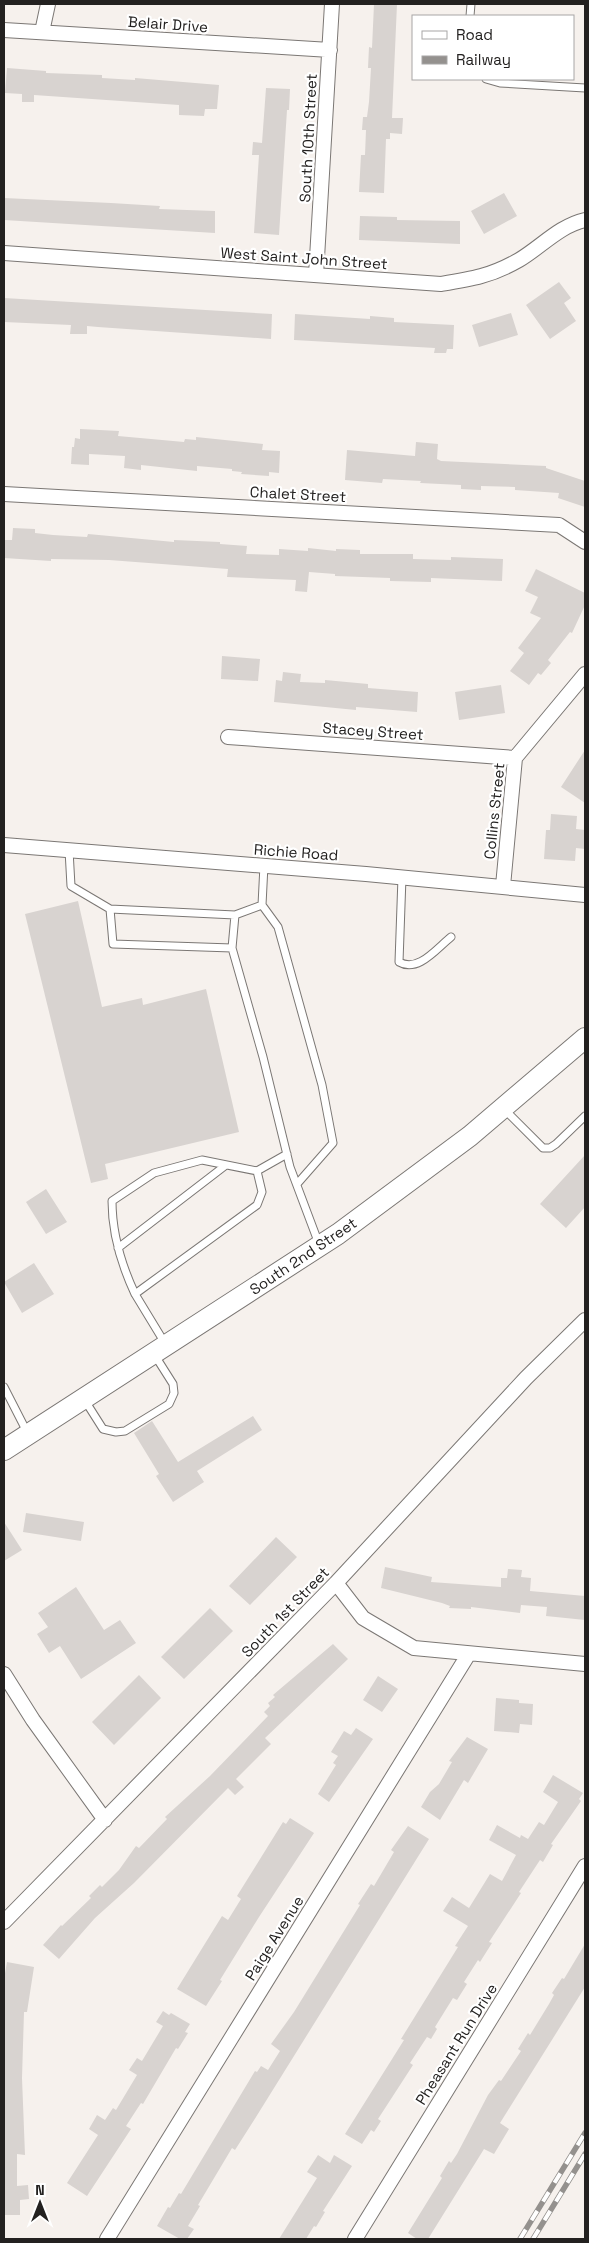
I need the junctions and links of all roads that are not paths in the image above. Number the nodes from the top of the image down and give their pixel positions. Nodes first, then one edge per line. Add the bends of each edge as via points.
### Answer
1 (48, 4) edge
2 (332, 4) edge
3 (4, 30) edge
4 (42, 32) junction
5 (330, 50) junction
6 (490, 80) edge
7 (585, 88) edge
8 (585, 220) edge
9 (4, 253) edge
10 (316, 275) junction
11 (4, 494) edge
12 (585, 542) edge
13 (585, 674) edge
14 (228, 737) dead end
15 (515, 758) junction
16 (4, 845) edge
17 (69, 850) junction
18 (264, 865) junction
19 (402, 877) junction
20 (503, 886) junction
21 (585, 895) edge
22 (262, 905) junction
23 (110, 909) junction
24 (235, 915) junction
25 (451, 937) dead end
26 (232, 948) junction
27 (585, 1038) edge
28 (504, 1108) junction
29 (585, 1116) edge
30 (287, 1154) junction
31 (226, 1165) junction
32 (257, 1171) junction
33 (297, 1184) junction
34 (320, 1246) junction
35 (118, 1248) junction
36 (135, 1294) junction
37 (585, 1320) edge
38 (160, 1350) junction
39 (4, 1387) edge
40 (84, 1399) junction
41 (28, 1434) junction
42 (4, 1450) edge
43 (336, 1583) junction
44 (468, 1654) junction
45 (585, 1664) edge
46 (4, 1674) edge
47 (105, 1820) junction
48 (585, 1866) edge
49 (4, 1922) edge
50 (107, 2239) edge
51 (355, 2239) edge

1 - 4 street
2 - 5 street, South 10th Street
3 - 4 street, Belair Drive
4 - 5 street, Belair Drive
5 - 10 street, South 10th Street
6 - 7 lane
8 - 10 street, West Saint John Street via 549,238 520,260 480,278 441,284
9 - 10 street, West Saint John Street
11 - 12 street, Chalet Street via 560,525
13 - 15 street, Collins Street
14 - 15 street, Stacey Street
15 - 20 street, Collins Street
16 - 17 street, Richie Road
17 - 18 street, Richie Road
17 - 23 lane via 71,886
18 - 19 street, Richie Road
18 - 22 lane
19 - 20 street, Richie Road
19 - 25 lane via 399,962 406,966 416,965
20 - 21 street, Richie Road
22 - 24 lane
22 - 33 lane via 278,927 322,1085 332,1143
23 - 24 lane
23 - 26 lane via 113,944
24 - 26 lane
26 - 30 lane
27 - 28 main road, South 2nd Street
28 - 29 lane via 543,1148 556,1144
28 - 34 main road, South 2nd Street via 405,1186
30 - 32 lane
30 - 33 lane
31 - 32 lane
31 - 35 lane
31 - 35 lane via 202,1160 154,1173 112,1201 112,1226
32 - 36 lane via 262,1192 257,1205
33 - 34 lane
34 - 38 main road, South 2nd Street
35 - 36 lane
36 - 38 lane
37 - 43 street, South 1st Street via 526,1378
38 - 40 main road, South 2nd Street
38 - 40 lane via 173,1384 174,1393 169,1404 125,1431 116,1432 103,1428
39 - 41 lane
40 - 41 main road, South 2nd Street
41 - 42 main road, South 2nd Street
43 - 44 street via 364,1618 414,1648
43 - 47 street, South 1st Street
44 - 45 street
44 - 50 street, Paige Avenue
46 - 47 street
47 - 49 street, South 1st Street
48 - 51 street, Pheasant Run Drive

